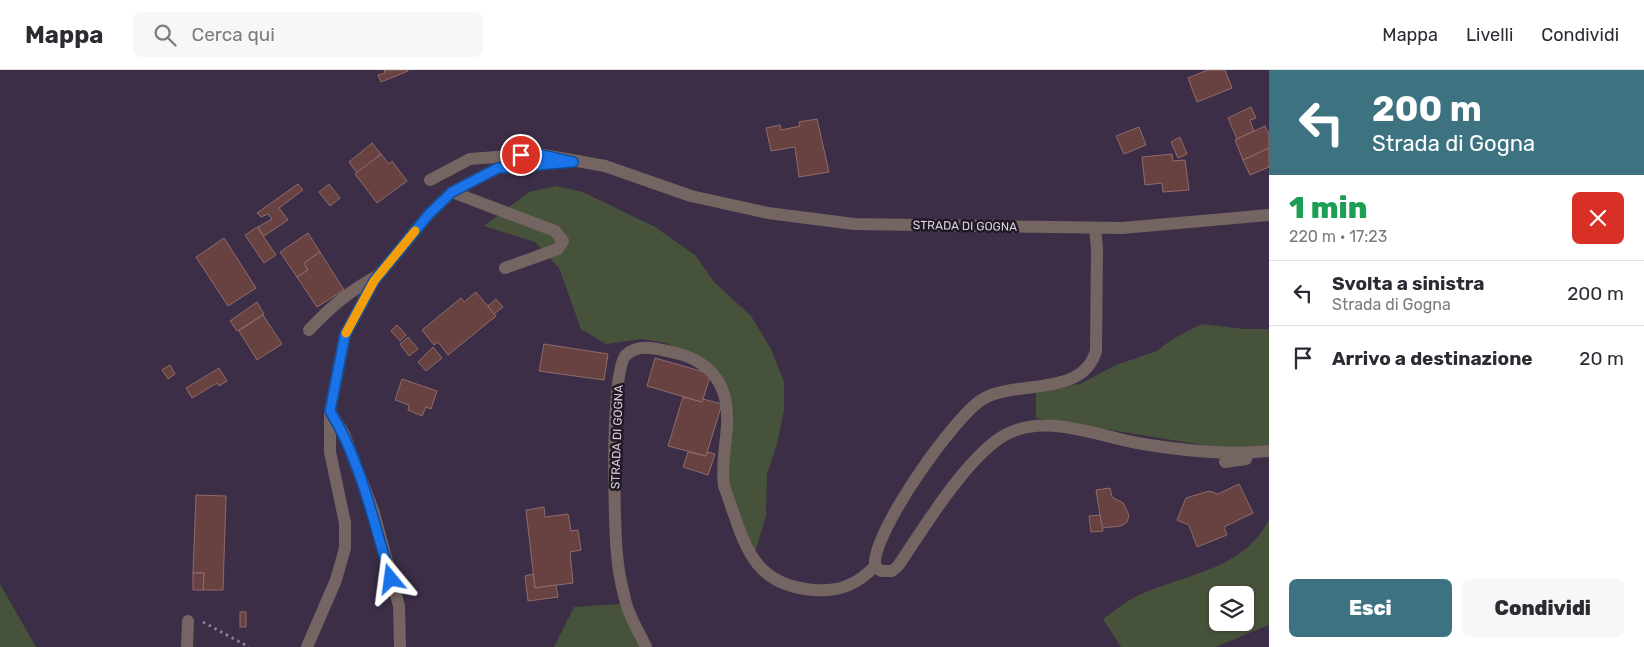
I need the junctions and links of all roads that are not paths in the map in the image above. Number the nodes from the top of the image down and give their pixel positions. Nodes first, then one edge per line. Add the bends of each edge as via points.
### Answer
1 (573, 162) junction
2 (430, 180) dead end
3 (452, 192) junction
4 (1269, 215) edge
5 (1095, 228) junction
6 (505, 268) dead end
7 (379, 275) junction
8 (309, 330) dead end
9 (330, 411) junction
10 (1269, 451) edge
11 (1248, 453) junction
12 (1225, 462) dead end
13 (876, 566) junction
14 (188, 621) dead end
15 (187, 647) edge
16 (307, 647) edge
17 (400, 647) edge
18 (646, 647) edge

1 - 2 street, STRADA DI GOGNA via 538,154 470,159
1 - 3 street, STRADA DI GOGNA via 498,168
1 - 5 street, STRADA DI GOGNA via 605,166 691,196 768,214 854,224
3 - 6 street via 555,231 563,241 558,249
3 - 7 street, STRADA DI GOGNA via 429,214
4 - 5 street, STRADA DI GOGNA
5 - 13 street via 1094,361 1078,376 998,393 967,411 906,494 879,546
7 - 8 street, STRADA DI GOGNA via 357,287
7 - 9 street, STRADA DI GOGNA via 345,335
9 - 16 street, STRADA DI GOGNA via 330,452 345,523 345,548 336,580
9 - 17 street via 344,434 374,513 399,606
10 - 11 street
11 - 12 street via 1246,459
11 - 13 street via 1137,443 1075,428 1026,428 1001,438 985,451 958,481 898,566 892,571 881,571
13 - 18 street, STRADA DI GOGNA via 860,581 827,591 794,589 778,583 763,570 752,558 724,486 727,424 723,390 715,376 705,365 684,355 648,347 635,350 625,356 620,366 614,502 617,554 625,601
14 - 15 street

